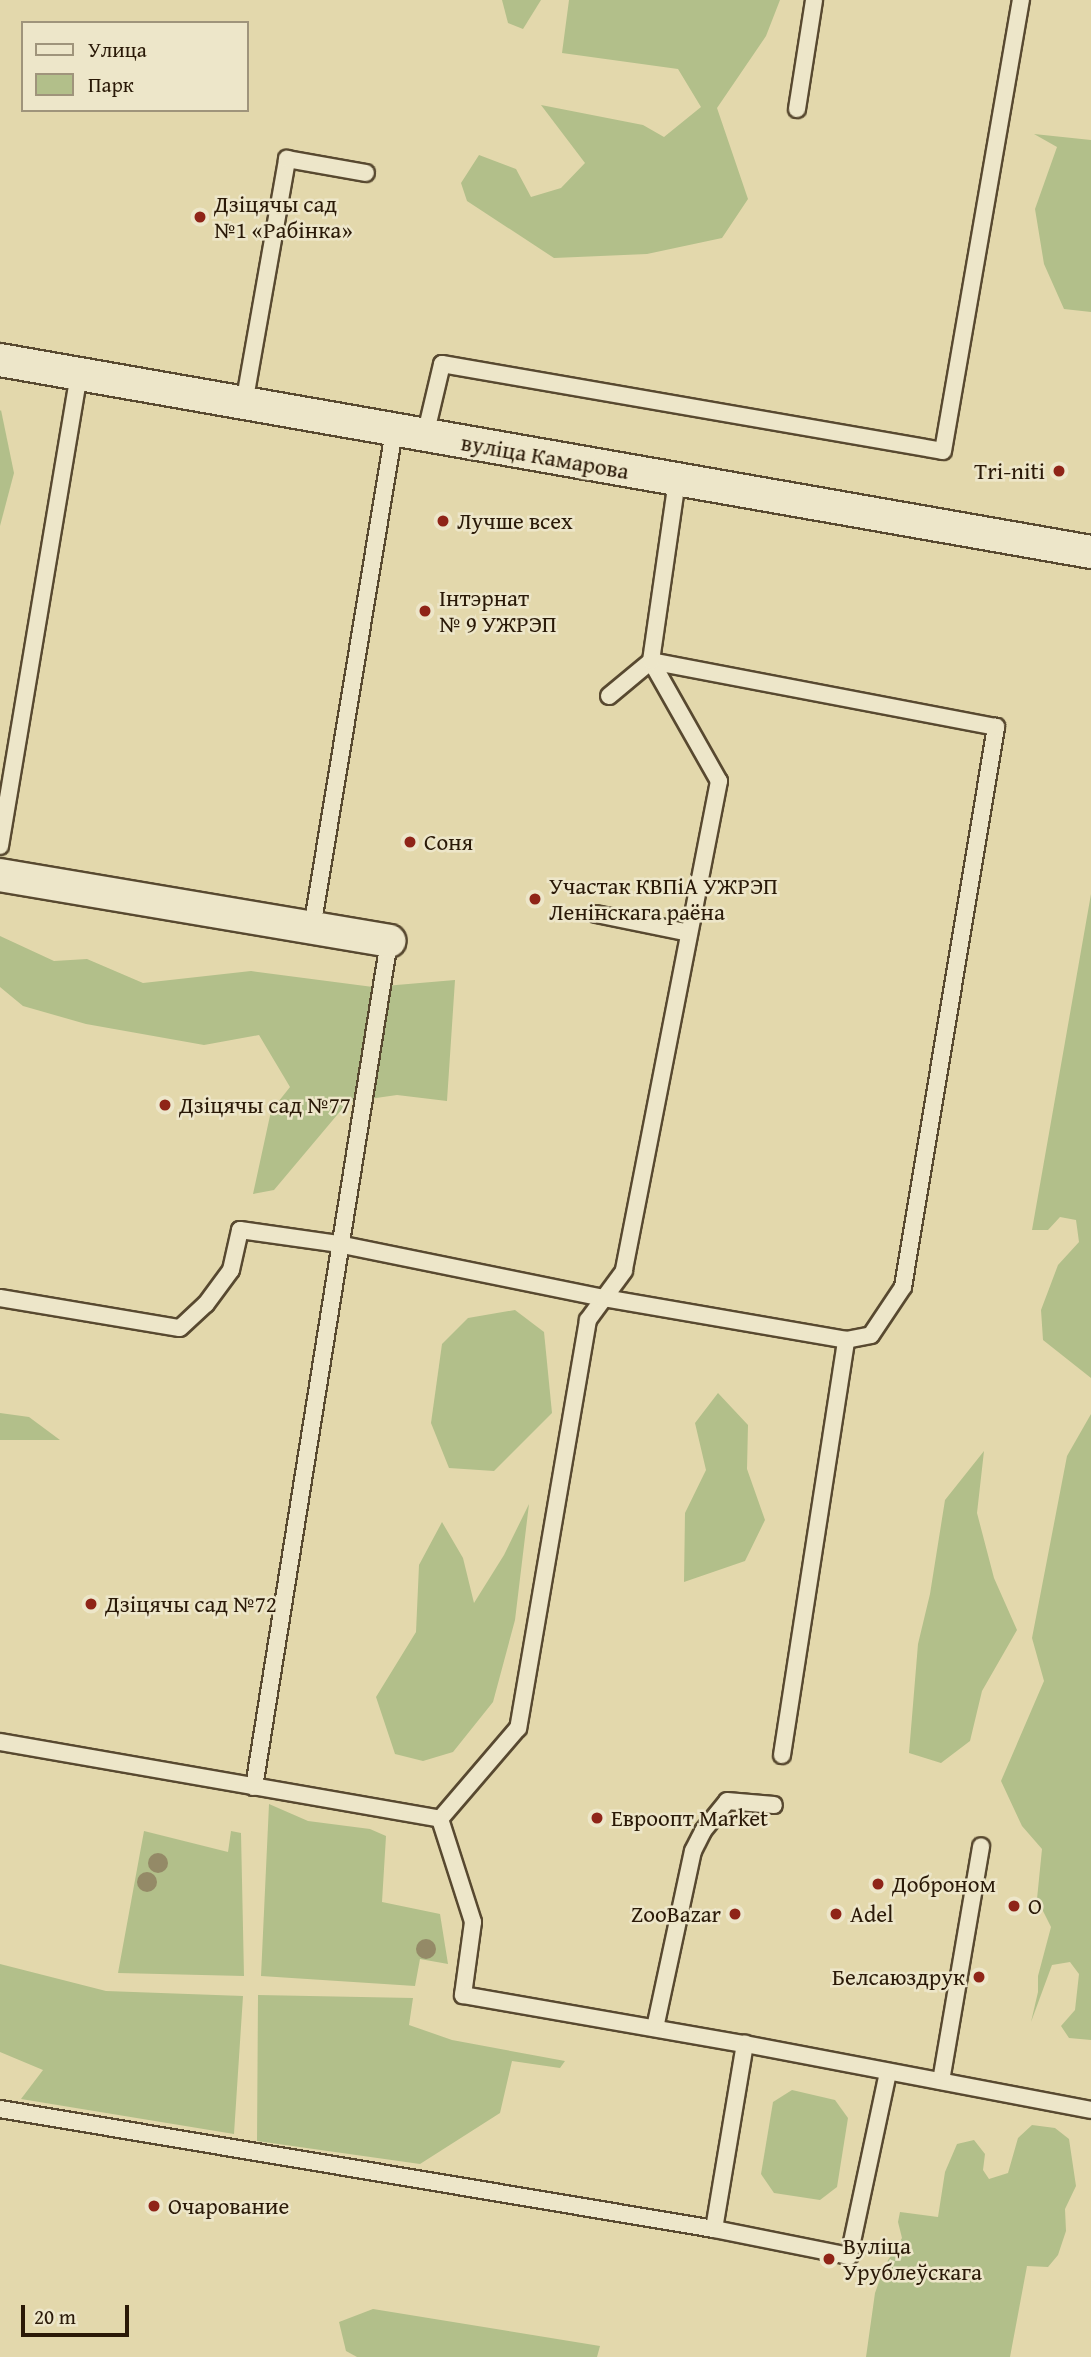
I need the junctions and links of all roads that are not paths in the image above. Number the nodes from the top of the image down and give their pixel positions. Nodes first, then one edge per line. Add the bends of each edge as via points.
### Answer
1 (814, 0) edge
2 (1021, 0) edge
3 (797, 109) dead end
4 (366, 173) dead end
5 (0, 360) edge
6 (79, 375) junction
7 (244, 404) junction
8 (394, 431) junction
9 (425, 436) junction
10 (677, 480) junction
11 (1091, 552) edge
12 (651, 661) junction
13 (609, 696) dead end
14 (0, 846) edge
15 (0, 875) edge
16 (596, 914) dead end
17 (312, 929) junction
18 (689, 933) junction
19 (389, 941) joint
20 (338, 1244) junction
21 (0, 1298) edge
22 (604, 1298) junction
23 (846, 1340) junction
24 (0, 1742) edge
25 (782, 1755) dead end
26 (254, 1787) junction
27 (774, 1805) dead end
28 (440, 1819) junction
29 (981, 1846) dead end
30 (655, 2028) junction
31 (745, 2044) junction
32 (888, 2072) junction
33 (941, 2081) junction
34 (0, 2109) edge
35 (1091, 2110) edge
36 (714, 2229) junction

1 - 3 lane
2 - 9 lane via 943,451 442,364
4 - 7 lane via 287,159
5 - 6 street, вуліца Камарова
6 - 7 street, вуліца Камарова
6 - 14 lane
7 - 8 street, вуліца Камарова
8 - 9 street, вуліца Камарова
8 - 17 lane
9 - 10 street, вуліца Камарова
10 - 11 street, вуліца Камарова
10 - 12 lane
12 - 13 lane
12 - 18 lane via 719,781
12 - 23 lane via 996,727 903,1287 871,1335
15 - 17 street
16 - 18 lane
17 - 19 street
18 - 22 lane via 624,1270
19 - 20 lane
20 - 21 lane via 240,1230 231,1270 206,1304 180,1328
20 - 22 lane
20 - 26 lane
22 - 23 lane
22 - 28 lane via 588,1320 518,1728
23 - 25 lane
24 - 26 lane
26 - 28 lane
27 - 30 lane via 727,1801 692,1851
28 - 30 lane via 473,1922 463,1995
29 - 33 lane
30 - 31 lane
31 - 32 lane
31 - 36 lane
32 - 33 lane
32 - 36 lane via 849,2256
33 - 35 lane
34 - 36 lane

